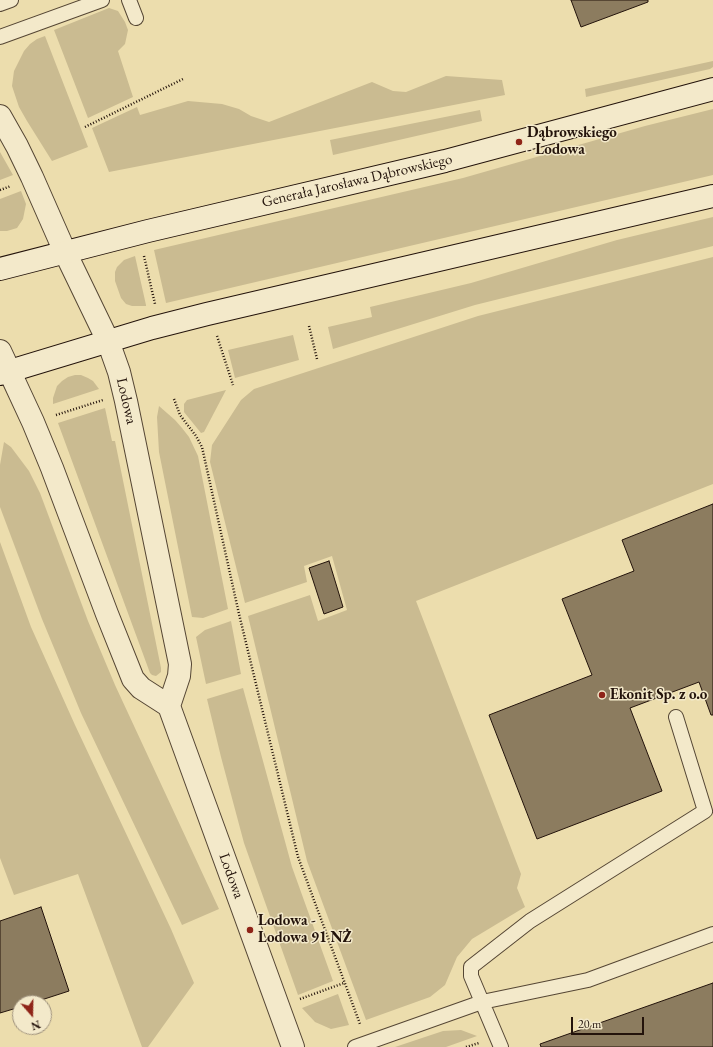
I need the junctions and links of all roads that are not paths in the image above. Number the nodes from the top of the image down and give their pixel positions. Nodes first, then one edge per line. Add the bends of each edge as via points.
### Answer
1 (11, 0) edge
2 (102, 0) edge
3 (129, 0) edge
4 (0, 4) edge
5 (136, 18) dead end
6 (0, 36) edge
7 (713, 89) edge
8 (0, 116) edge
9 (713, 196) edge
10 (65, 252) junction
11 (0, 269) edge
12 (108, 341) junction
13 (0, 351) edge
14 (5, 373) edge
15 (169, 706) junction
16 (676, 717) dead end
17 (713, 934) edge
18 (482, 1002) junction
19 (361, 1045) edge
20 (293, 1047) edge
21 (501, 1047) edge

1 - 4 lane
2 - 6 lane
3 - 5 lane
7 - 10 main road, Generała Jarosława Dąbrowskiego via 445,161
8 - 10 main road, Lodowa via 20,153
9 - 12 main road via 207,314
10 - 11 main road, Generała Jarosława Dąbrowskiego
10 - 12 main road, Lodowa
12 - 14 main road
12 - 15 main road, Lodowa via 125,394 180,664 179,676
13 - 14 main road
14 - 15 main road via 33,422 133,679 141,688
15 - 20 main road, Lodowa
16 - 18 lane via 705,810 530,921 470,967
17 - 18 lane via 588,980
18 - 19 lane
18 - 21 lane

